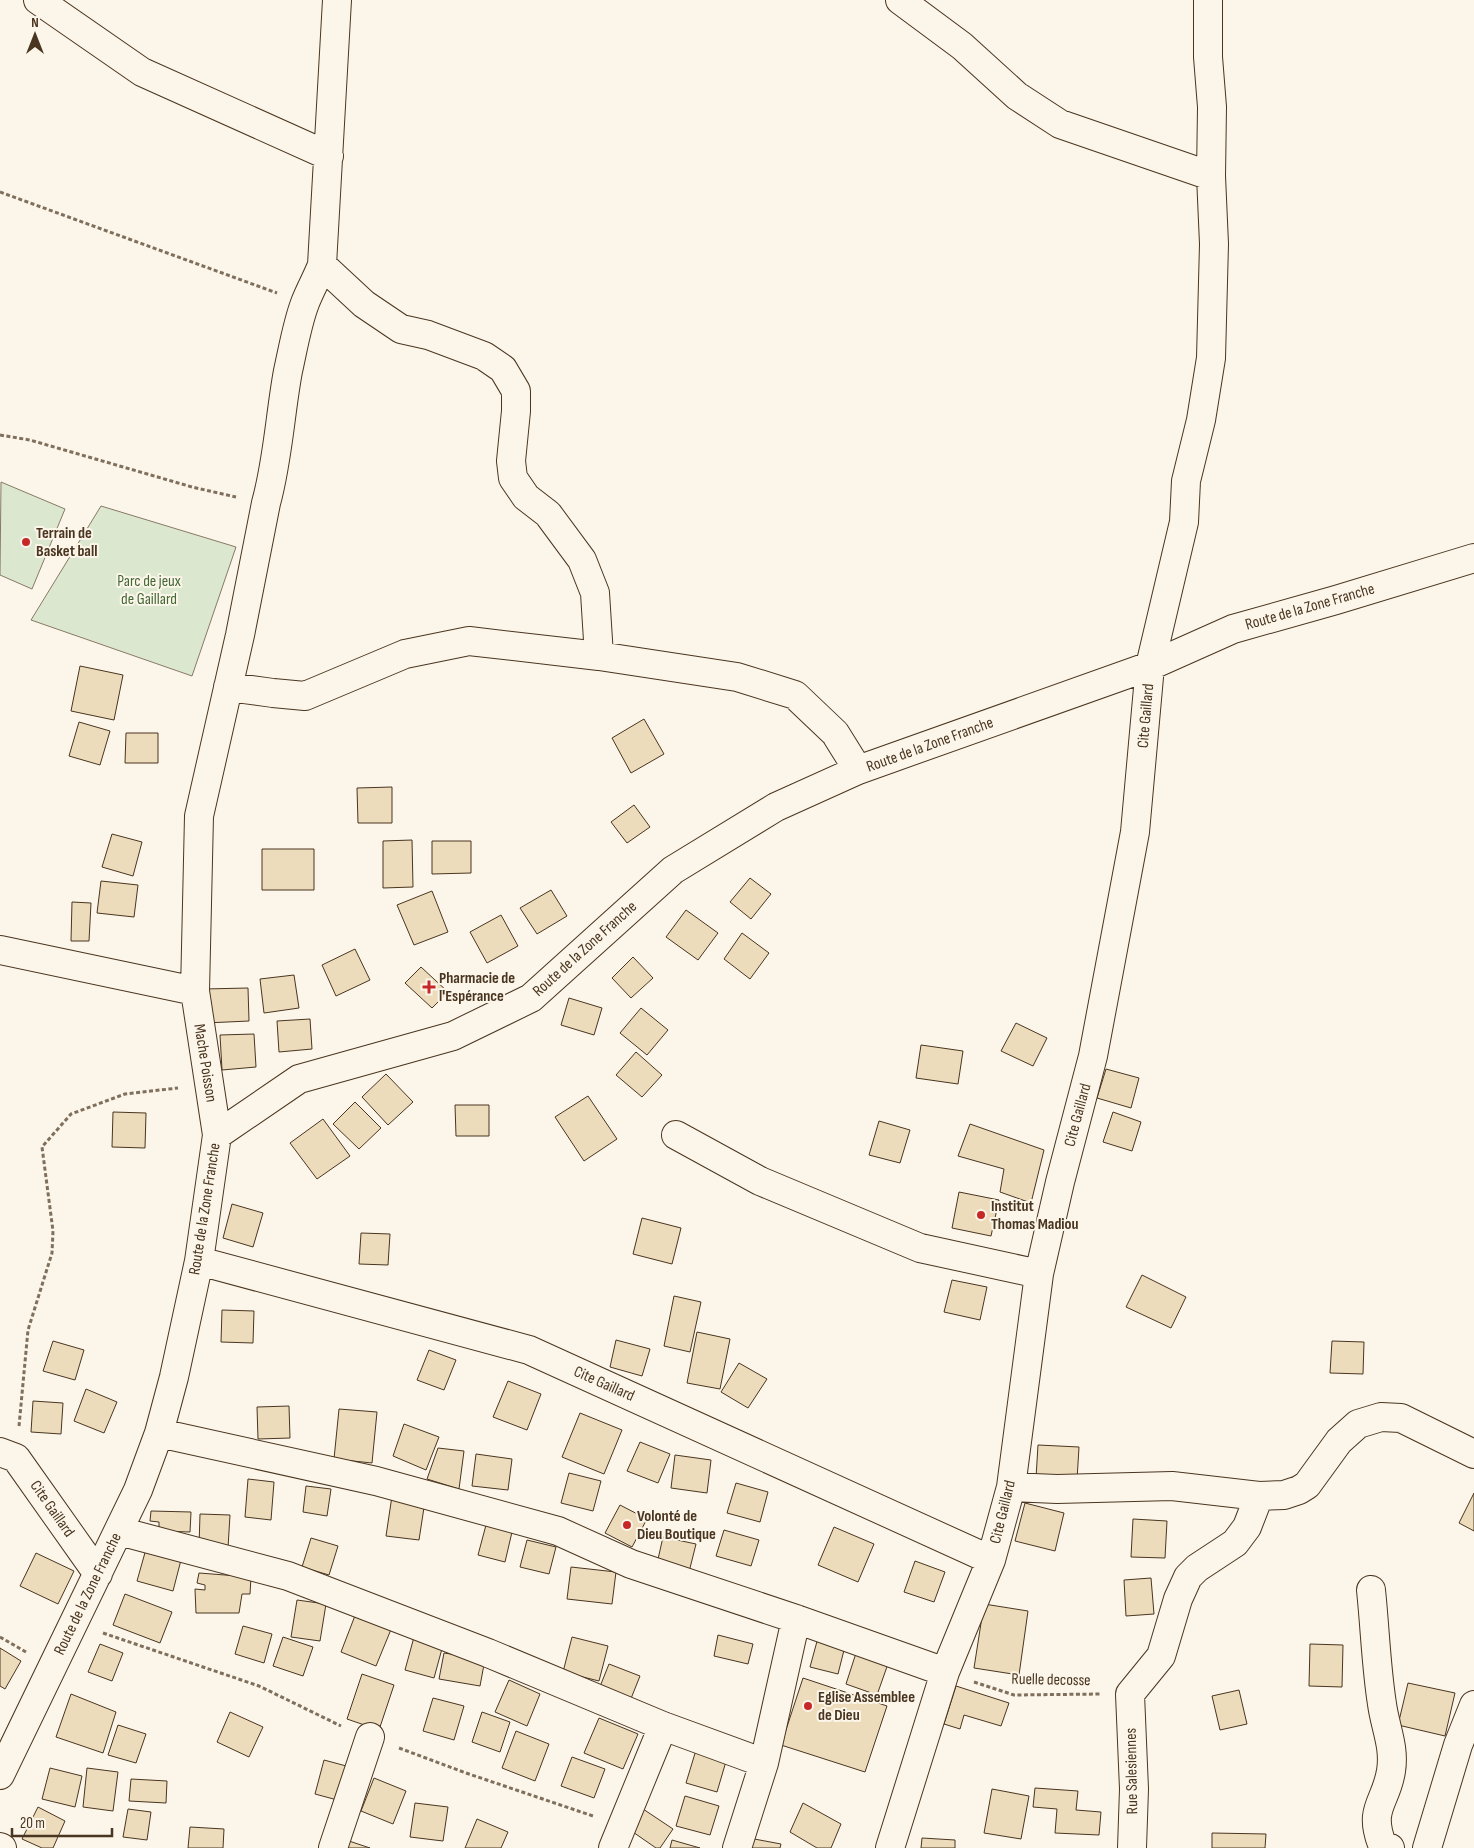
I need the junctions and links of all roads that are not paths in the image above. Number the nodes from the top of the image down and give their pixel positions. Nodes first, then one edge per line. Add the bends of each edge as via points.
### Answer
1 (38, 0) edge
2 (337, 0) edge
3 (900, 0) edge
4 (1208, 0) edge
5 (328, 156) junction
6 (1211, 176) junction
7 (322, 264) junction
8 (1474, 558) edge
9 (598, 656) junction
10 (1150, 666) junction
11 (228, 687) junction
12 (858, 770) junction
13 (0, 950) edge
14 (195, 991) junction
15 (217, 1135) junction
16 (676, 1135) dead end
17 (199, 1261) junction
18 (1039, 1274) junction
19 (159, 1433) junction
20 (1474, 1454) edge
21 (8, 1455) edge
22 (1011, 1487) junction
23 (1259, 1496) junction
24 (119, 1531) junction
25 (991, 1560) junction
26 (98, 1574) junction
27 (1371, 1590) dead end
28 (796, 1619) junction
29 (945, 1672) junction
30 (1474, 1705) edge
31 (663, 1726) junction
32 (370, 1737) dead end
33 (764, 1764) junction
34 (0, 1775) edge
35 (333, 1848) edge
36 (613, 1848) edge
37 (737, 1848) edge
38 (890, 1848) edge
39 (1132, 1848) edge
40 (1390, 1848) edge
41 (1427, 1848) edge

1 - 5 street via 142,72
2 - 5 street, Mache Poisson
3 - 6 street via 962,46 1017,96 1060,124
4 - 6 street, Cite Gaillard
5 - 7 street, Mache Poisson
6 - 10 street, Cite Gaillard via 1214,244 1210,358 1201,420 1186,481 1184,522
7 - 9 street via 364,304 401,329 428,335 484,356 504,369 516,391 511,461 514,478 526,497 548,514 582,560 595,593
7 - 11 street, Mache Poisson via 305,303 288,372 271,483
8 - 10 street, Route de la Zone Franche via 1233,629
9 - 11 street via 469,641 405,654 305,696
9 - 12 street via 737,677 795,695 836,733
10 - 12 street, Route de la Zone Franche
10 - 18 street, Cite Gaillard via 1134,842 1093,1056
11 - 14 street, Mache Poisson via 199,816
12 - 15 street, Route de la Zone Franche via 776,807 673,870 531,998 453,1036 299,1078
13 - 14 street
14 - 15 street, Mache Poisson
15 - 17 street, Route de la Zone Franche
16 - 18 street via 760,1181 920,1248
17 - 19 street, Route de la Zone Franche
17 - 25 street, Cite Gaillard via 529,1350
18 - 22 street, Cite Gaillard
19 - 24 street, Route de la Zone Franche
19 - 28 street via 376,1481 558,1531 631,1564
20 - 23 street via 1401,1418 1381,1417 1358,1424 1339,1441 1307,1485 1284,1495
21 - 26 street, Cite Gaillard
22 - 23 street via 1172,1486
22 - 25 street, Cite Gaillard
23 - 39 street, Rue Salesiennes via 1247,1527 1235,1543 1188,1577 1161,1656 1130,1694 1134,1789
24 - 26 street, Route de la Zone Franche
24 - 31 street via 288,1576 488,1653
25 - 29 street, Cite Gaillard
26 - 34 street, Route de la Zone Franche
27 - 40 street via 1382,1704 1392,1750 1391,1772 1376,1814 1376,1827 1382,1844
28 - 29 street
28 - 33 street
29 - 38 street, Cite Gaillard
30 - 41 street via 1458,1745
31 - 33 street
31 - 36 street
32 - 35 street
33 - 37 street

